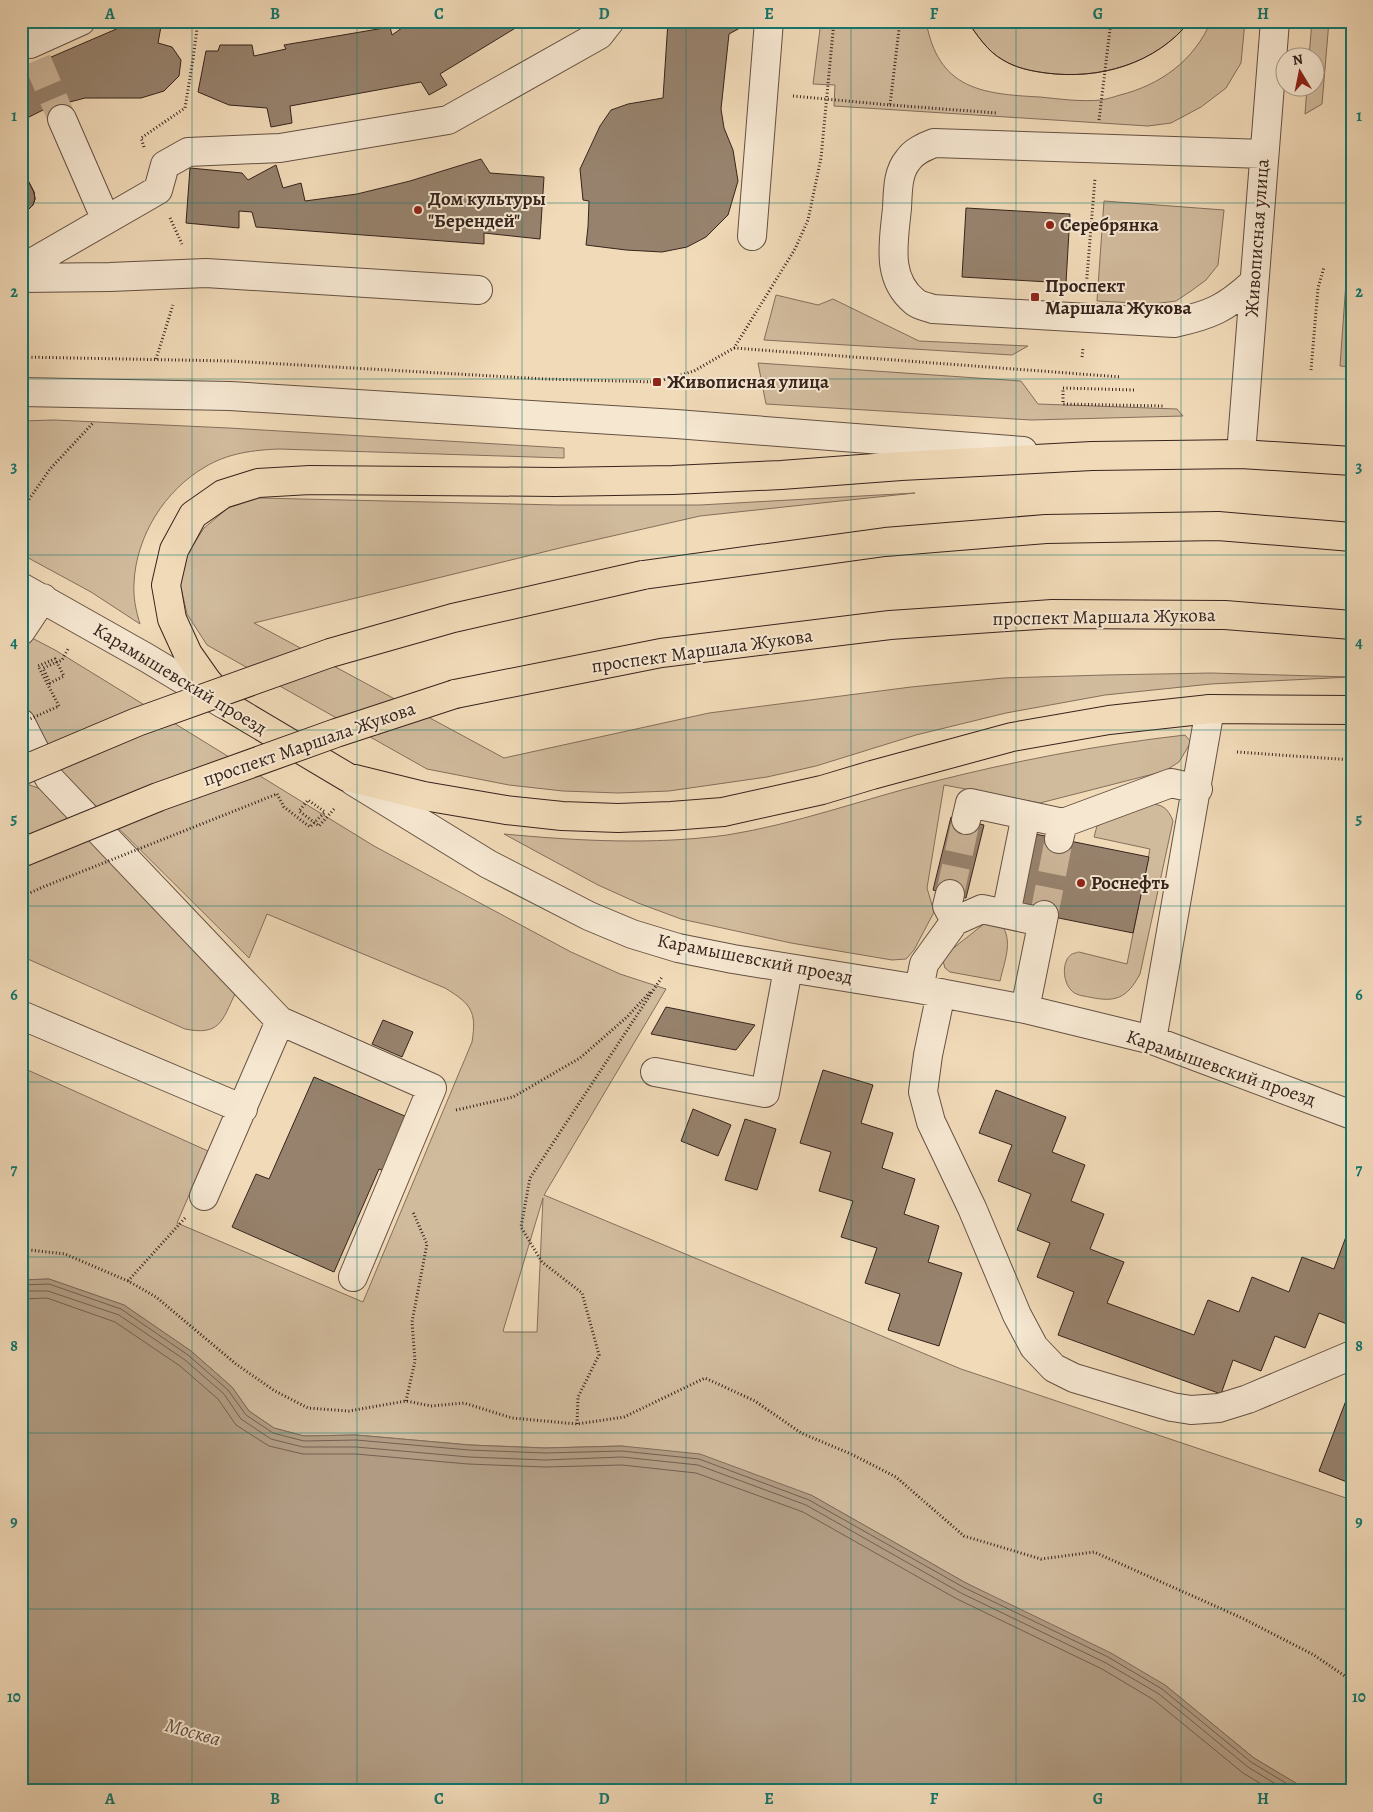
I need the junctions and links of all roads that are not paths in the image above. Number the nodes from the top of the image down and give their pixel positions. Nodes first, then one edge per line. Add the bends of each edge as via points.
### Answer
1 (80, 21) edge
2 (610, 21) edge
3 (769, 21) edge
4 (1275, 21) edge
5 (29, 43) edge
6 (62, 119) tunnel mouth
7 (1264, 154) junction
8 (106, 220) junction
9 (752, 236) dead end
10 (21, 269) edge
11 (21, 278) edge
12 (1253, 283) junction
13 (478, 290) dead end
14 (21, 392) edge
15 (1241, 454) junction
16 (1092, 456) junction
17 (1352, 461) edge
18 (1352, 537) edge
19 (32, 593) edge
20 (1352, 625) edge
21 (21, 631) edge
22 (231, 708) junction
23 (1210, 709) junction
24 (1352, 710) edge
25 (21, 723) edge
26 (21, 770) edge
27 (347, 777) junction
28 (48, 778) junction
29 (1198, 788) junction
30 (1026, 815) junction
31 (966, 820) tunnel mouth
32 (21, 853) edge
33 (950, 894) tunnel mouth
34 (1006, 914) junction
35 (955, 921) junction
36 (788, 969) junction
37 (930, 991) junction
38 (1025, 1009) junction
39 (21, 1015) edge
40 (280, 1022) junction
41 (1152, 1040) junction
42 (655, 1072) dead end
43 (243, 1109) junction
44 (1352, 1115) edge
45 (204, 1196) road end
46 (353, 1277) dead end
47 (1352, 1355) edge

1 - 5 street
2 - 8 street via 599,35 448,120 280,148 188,152 165,165 158,190
3 - 9 street
4 - 7 street, Живописная улица
6 - 8 street
7 - 12 street, Живописная улица
7 - 12 street via 934,143 919,149 908,160 899,177 892,257 904,289 916,303 933,309 1174,323 1215,312
8 - 10 street
11 - 13 street via 206,272
12 - 15 street, Живописная улица
14 - 16 street via 230,396 544,415
15 - 16 main road
15 - 17 main road
16 - 22 main road via 673,480 310,480 258,483 223,494 193,515 174,550 166,585 172,619 188,654
18 - 26 main road, bridge via 1218,526 1046,529 885,542 643,575 453,618 330,653 137,722
19 - 21 street
19 - 22 street, Карамышевский проезд
20 - 32 main road, проспект Маршала Жукова, bridge via 1225,615 1052,614 890,625 661,653 455,694 158,797
22 - 27 main road, Карамышевский проезд
23 - 24 main road
23 - 27 main road via 1109,720 1012,738 822,790 723,812 618,818 562,816 424,796
23 - 29 street
25 - 28 street
26 - 28 street
27 - 36 street, Карамышевский проезд via 488,864 589,916 678,948
28 - 40 street
29 - 30 street via 1171,783 1061,831
29 - 41 street
30 - 31 street via 970,803
30 - 34 street
33 - 35 street via 948,906
34 - 35 street via 982,909
34 - 38 street via 1043,918
35 - 37 street via 924,964
36 - 37 street, Карамышевский проезд
36 - 42 street via 765,1094
37 - 38 street, Карамышевский проезд
37 - 47 street via 924,1092 930,1122 972,1208 1017,1315 1034,1347 1054,1368 1074,1378 1172,1408 1191,1410 1220,1408 1248,1399
38 - 41 street, Карамышевский проезд
39 - 43 street
40 - 43 street
40 - 46 street via 432,1088
41 - 44 street, Карамышевский проезд
43 - 45 street

